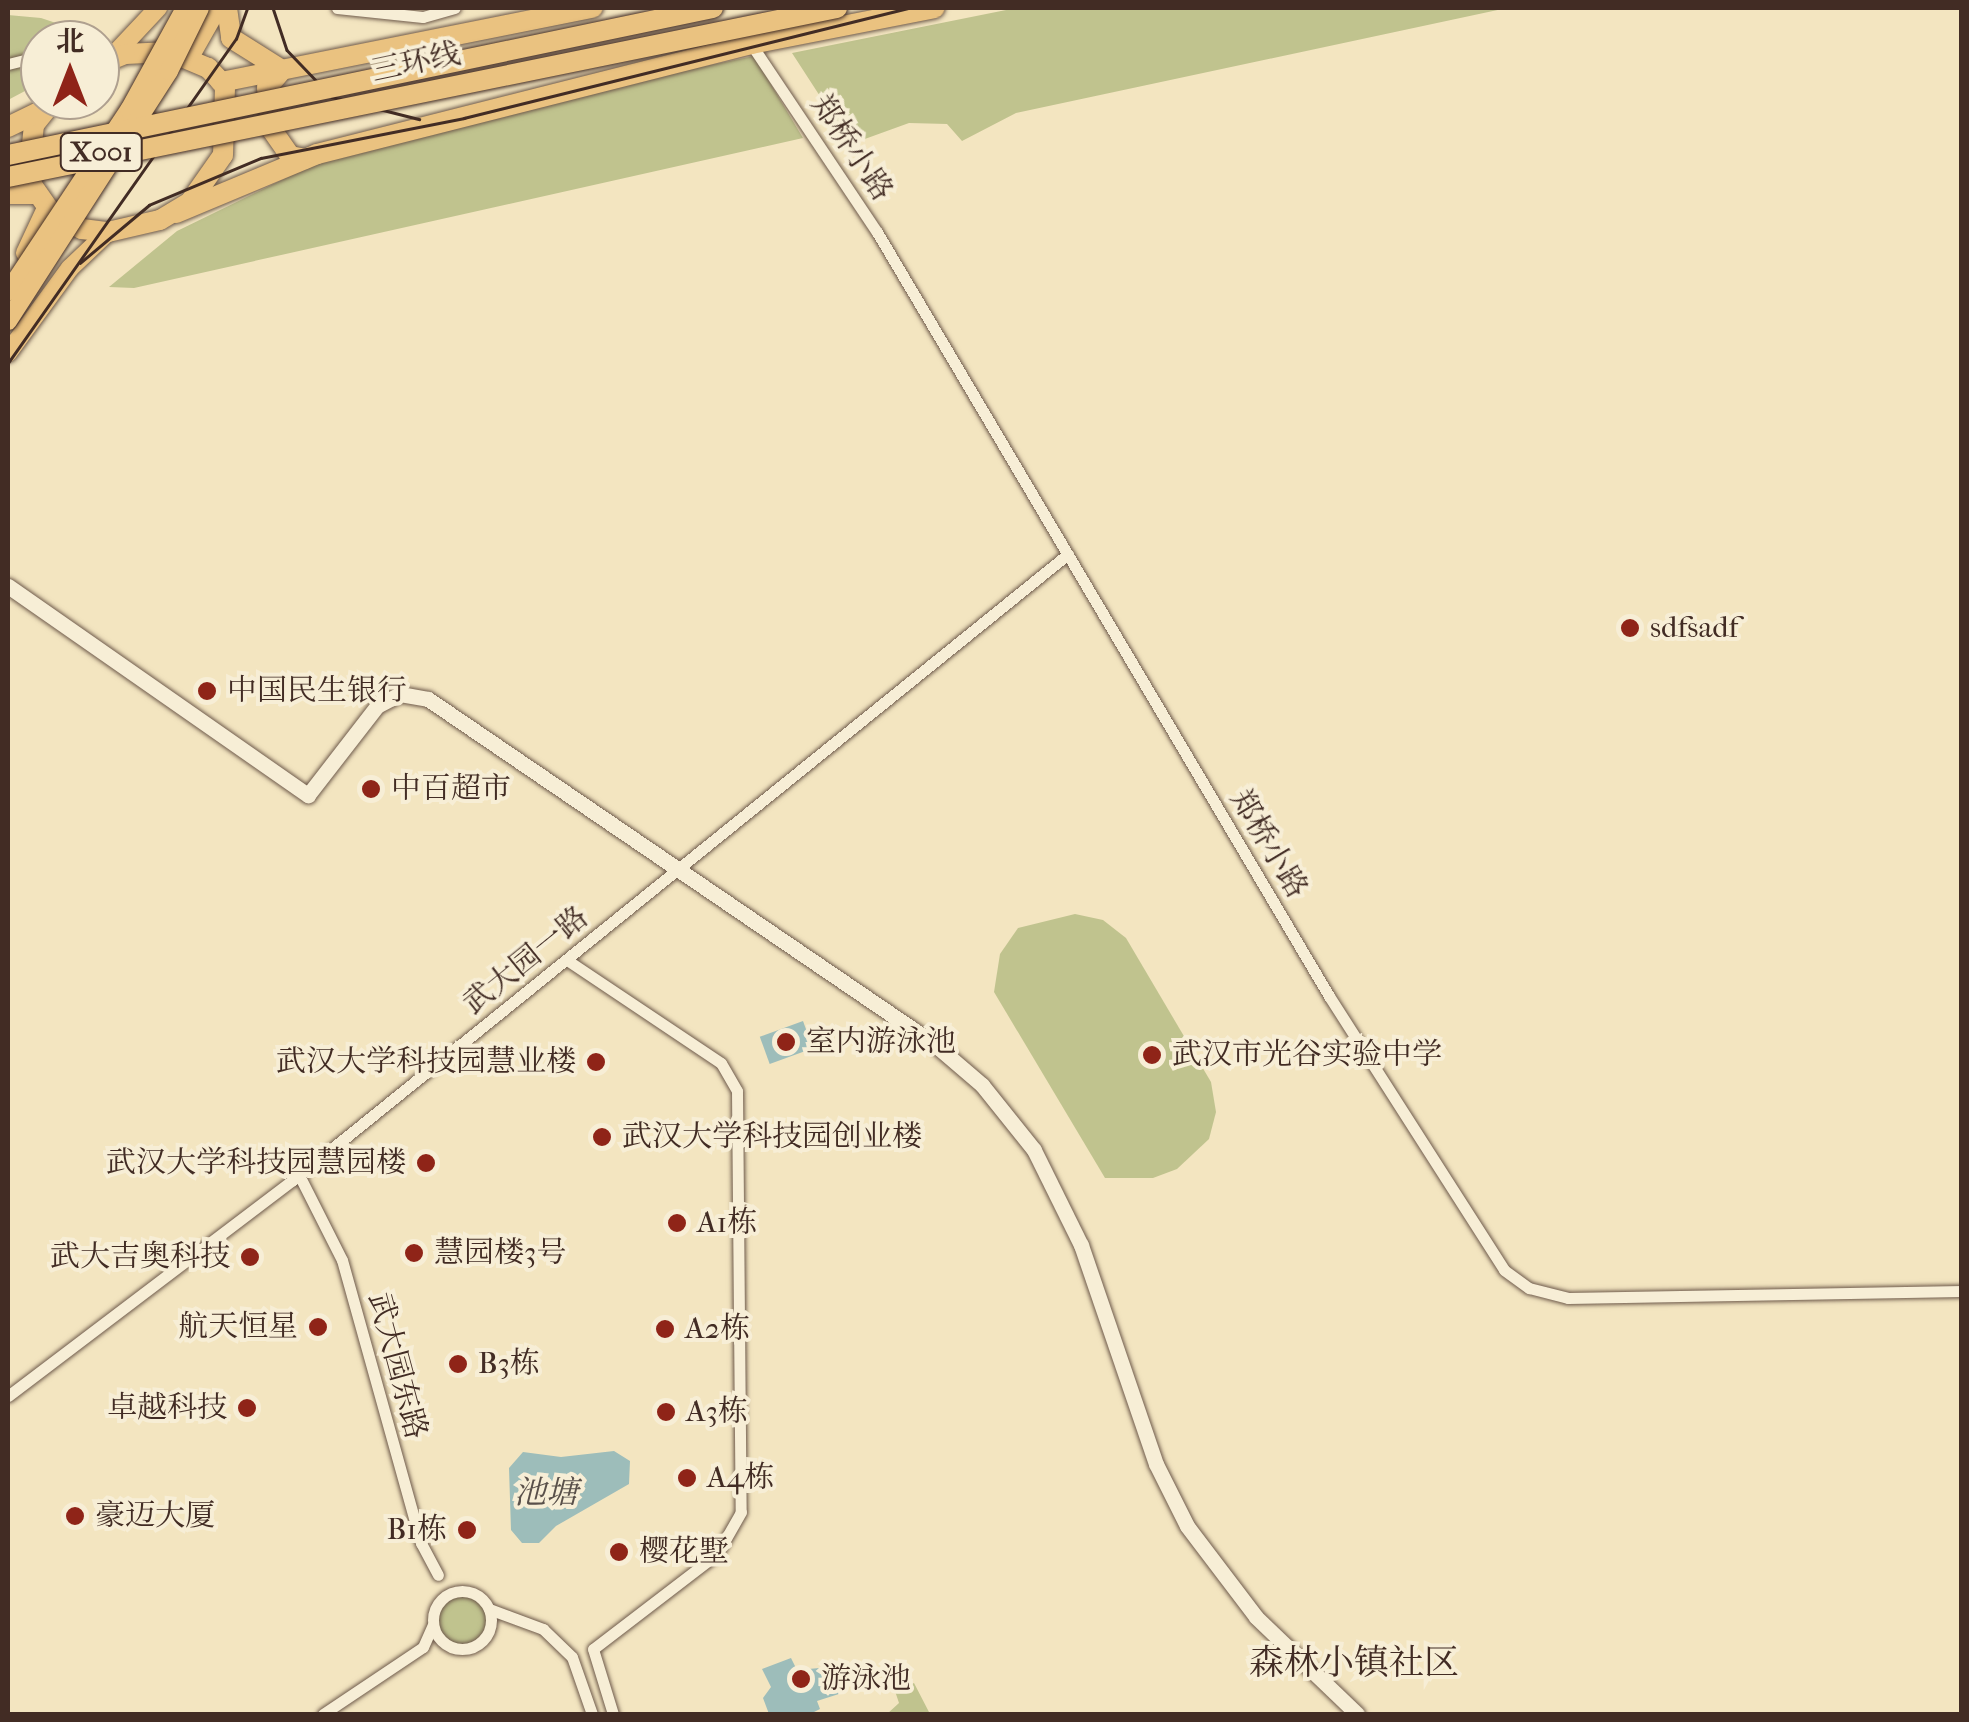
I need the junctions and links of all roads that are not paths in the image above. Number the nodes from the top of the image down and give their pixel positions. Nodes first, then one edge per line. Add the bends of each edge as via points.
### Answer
1 (158, 8) edge
2 (186, 8) edge
3 (200, 8) edge
4 (218, 8) edge
5 (227, 8) edge
6 (337, 8) edge
7 (455, 8) edge
8 (593, 8) edge
9 (713, 8) edge
10 (836, 8) edge
11 (936, 8) edge
12 (752, 44) junction
13 (120, 45) edge
14 (120, 57) edge
15 (190, 57) junction
16 (282, 70) junction
17 (221, 82) junction
18 (38, 120) edge
19 (8, 154) edge
20 (306, 159) junction
21 (8, 177) edge
22 (8, 194) edge
23 (41, 201) junction
24 (176, 213) junction
25 (108, 232) junction
26 (8, 280) edge
27 (8, 292) edge
28 (8, 322) edge
29 (8, 352) edge
30 (1068, 554) junction
31 (8, 586) edge
32 (683, 867) junction
33 (567, 960) junction
34 (299, 1175) junction
35 (1962, 1292) edge
36 (8, 1396) edge
37 (438, 1575) junction
38 (468, 1592) junction
39 (436, 1606) junction
40 (489, 1609) junction
41 (510, 1618) junction
42 (434, 1626) junction
43 (486, 1637) junction
44 (423, 1647) junction
45 (451, 1647) junction
46 (324, 1714) edge
47 (592, 1714) edge
48 (613, 1714) edge
49 (1357, 1714) edge

1 - 13 main road
2 - 27 main road, X001, bridge via 129,110
3 - 28 main road, bridge via 170,71
4 - 15 main road
5 - 16 highway via 231,38
6 - 7 street via 424,17
8 - 16 highway
9 - 19 highway, 三环线, bridge
10 - 21 highway, 三环线, bridge
11 - 12 highway
12 - 20 highway
12 - 30 street, 郑桥小路 via 876,232
14 - 15 highway via 152,50
15 - 17 highway
16 - 17 highway
16 - 20 highway via 267,88 272,130 290,156
17 - 24 highway via 229,98 223,155 206,186
18 - 23 highway
20 - 24 highway
22 - 23 highway
23 - 25 highway via 82,229
23 - 26 main road, X001
24 - 25 highway
25 - 29 main road via 70,268
30 - 32 street, 武大园一路
30 - 35 street, 郑桥小路 via 1329,996 1504,1270 1529,1288 1568,1298
31 - 32 street via 308,795 377,706 400,694 428,699
32 - 33 street, 武大园一路
32 - 49 street via 933,1043 1034,1150 1081,1246 1156,1464 1187,1526 1256,1617
33 - 34 street, 武大园一路
33 - 48 street via 721,1062 737,1092 741,1512 718,1554 593,1649
34 - 36 street, 武大园一路
34 - 37 street, 武大园东路 via 342,1260 402,1484
37 - 38 street
37 - 39 street
38 - 39 street via 450,1594
38 - 40 street
39 - 42 street
40 - 41 street
40 - 43 street
41 - 43 street
41 - 47 street via 543,1629 572,1657
42 - 44 street
42 - 45 street
43 - 45 street via 470,1648
44 - 45 street
44 - 46 street

